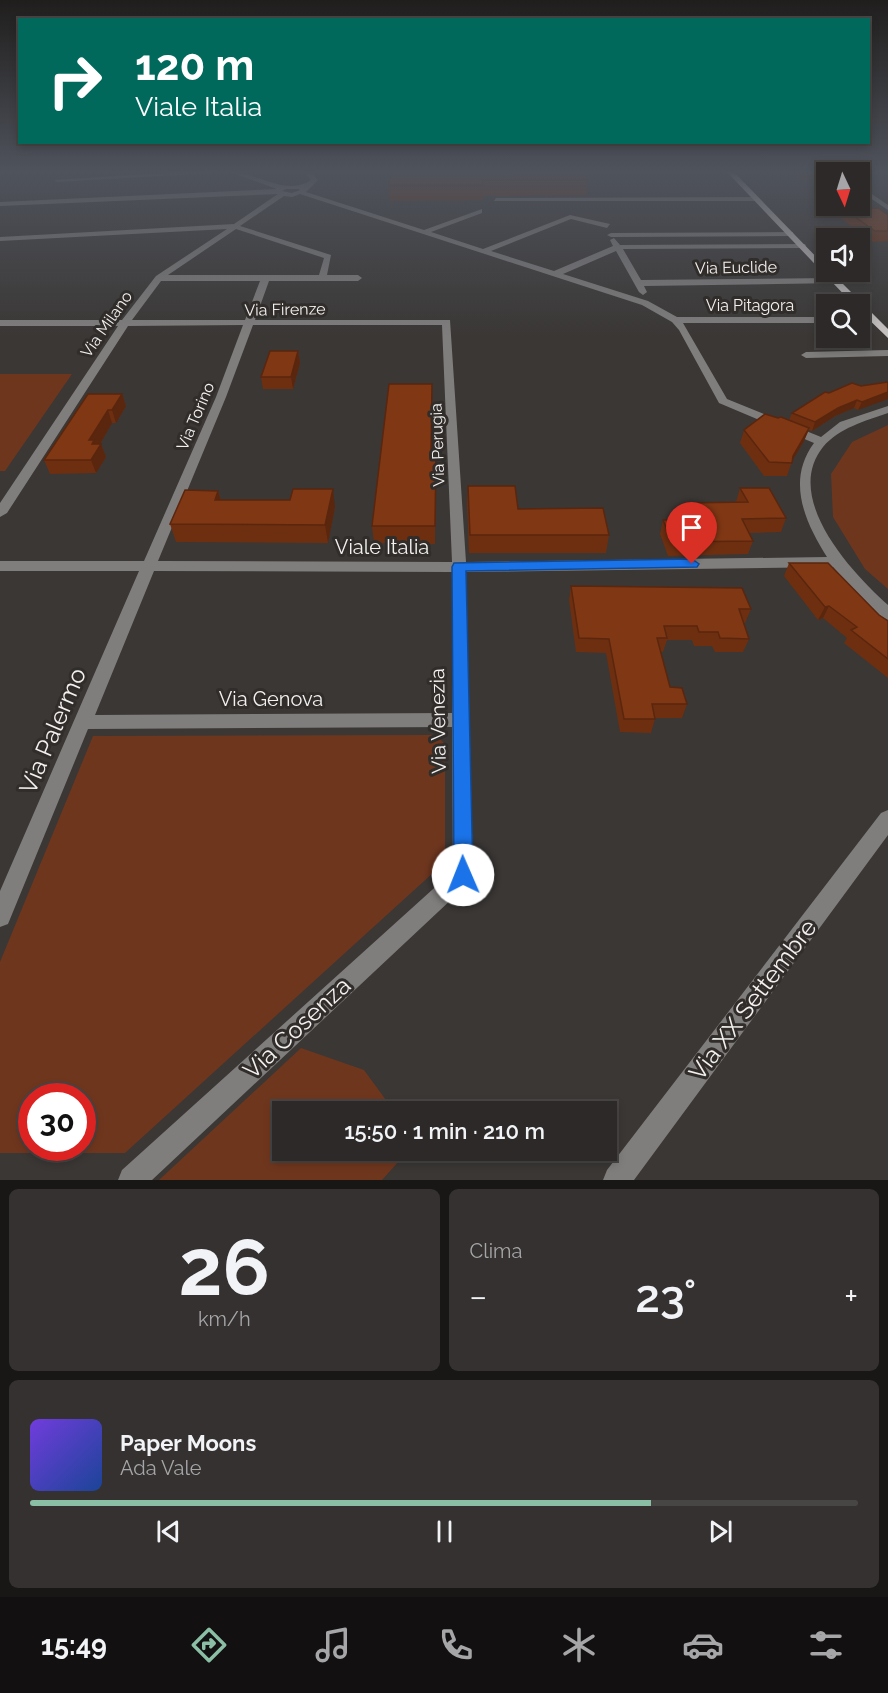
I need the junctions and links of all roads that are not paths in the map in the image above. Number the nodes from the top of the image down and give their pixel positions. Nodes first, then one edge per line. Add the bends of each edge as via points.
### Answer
1 (214, 227) edge
2 (231, 227) edge
3 (236, 227) edge
4 (410, 227) edge
5 (437, 227) edge
6 (543, 227) edge
7 (608, 227) edge
8 (783, 227) edge
9 (424, 232) junction
10 (790, 234) junction
11 (612, 235) junction
12 (0, 239) edge
13 (802, 246) junction
14 (618, 247) junction
15 (484, 251) junction
16 (816, 261) edge
17 (555, 274) junction
18 (266, 277) junction
19 (159, 278) junction
20 (322, 278) junction
21 (357, 278) dead end
22 (816, 281) edge
23 (836, 282) edge
24 (638, 283) junction
25 (848, 294) edge
26 (645, 303) junction
27 (870, 316) edge
28 (675, 320) junction
29 (816, 320) edge
30 (447, 322) joint
31 (0, 324) edge
32 (124, 324) junction
33 (250, 324) junction
34 (888, 335) edge
35 (888, 353) edge
36 (806, 355) dead end
37 (888, 409) edge
38 (823, 442) junction
39 (0, 513) edge
40 (835, 562) junction
41 (0, 566) edge
42 (150, 566) junction
43 (459, 567) junction
44 (888, 614) edge
45 (460, 720) junction
46 (83, 722) junction
47 (888, 819) edge
48 (463, 875) joint
49 (0, 916) edge
50 (132, 1180) edge
51 (617, 1180) edge

1 - 12 street
2 - 19 street, Via Milano
3 - 20 street via 328,257
4 - 9 street
5 - 9 street
6 - 15 street
7 - 11 street
8 - 10 main road
9 - 15 street
10 - 11 street
10 - 13 main road
11 - 14 street
13 - 14 street
13 - 16 main road
14 - 17 street
14 - 24 street
15 - 17 street
17 - 26 street
18 - 19 street
18 - 20 street
18 - 33 street, Via Torino
19 - 32 street, Via Milano
20 - 21 street
22 - 24 street, Via Euclide
23 - 25 main road
24 - 26 street
26 - 28 street
27 - 34 main road
28 - 29 street, Via Pitagora
28 - 38 street via 723,401
30 - 33 street, Via Firenze
30 - 43 street, Via Perugia
31 - 32 street, Via Firenze
32 - 33 street, Via Firenze
32 - 39 street, Via Milano
33 - 42 street, Via Torino
35 - 36 street
37 - 38 street via 837,429
38 - 40 street via 810,459 805,480 806,504 816,532
40 - 43 street, Viale Italia
40 - 44 street
41 - 42 street, Viale Italia
42 - 43 street, Viale Italia
42 - 46 street, Via Palermo
43 - 45 street, Via Venezia
45 - 46 street, Via Genova
45 - 48 street, Via Venezia
46 - 49 street, Via Palermo
47 - 51 street, Via XX Settembre
48 - 50 street, Via Cosenza

